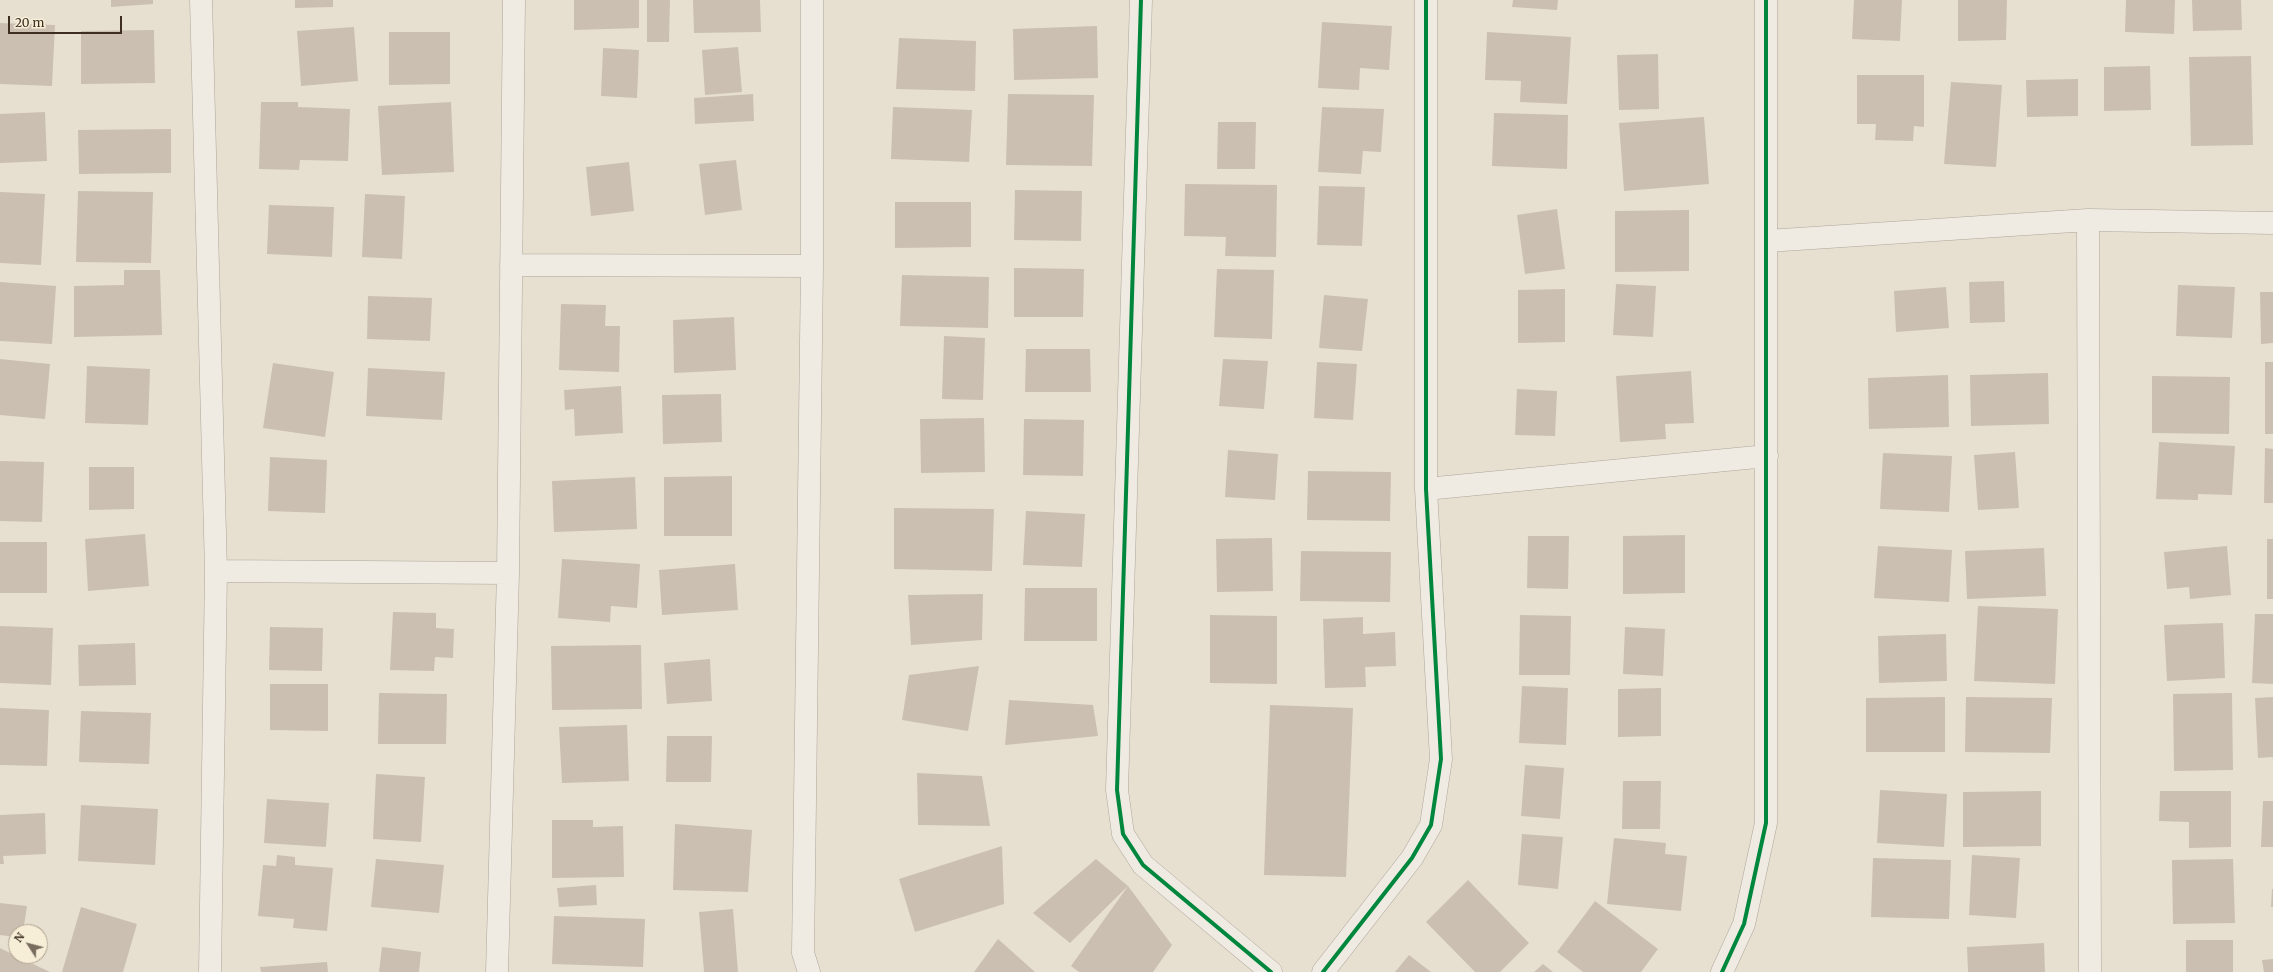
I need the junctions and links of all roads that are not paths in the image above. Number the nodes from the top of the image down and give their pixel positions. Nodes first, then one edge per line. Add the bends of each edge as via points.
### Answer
1 (201, 0) edge
2 (514, 0) edge
3 (812, 0) edge
4 (1141, 0) edge
5 (1426, 0) edge
6 (1766, 0) edge
7 (2088, 220) junction
8 (2273, 224) edge
9 (1767, 241) junction
10 (511, 265) junction
11 (812, 266) junction
12 (1767, 456) junction
13 (1426, 489) junction
14 (216, 571) junction
15 (508, 573) junction
16 (210, 972) edge
17 (497, 972) edge
18 (809, 972) edge
19 (1271, 972) edge
20 (1323, 972) edge
21 (1722, 972) edge
22 (2090, 972) edge

1 - 14 street
2 - 10 street
3 - 11 street
4 - 19 street via 1117,790 1123,834 1144,865
5 - 13 street
6 - 9 street
7 - 8 street
7 - 9 street
7 - 22 street
9 - 12 street
10 - 11 street
10 - 15 street
11 - 18 street via 803,953
12 - 13 street
12 - 21 street via 1766,823 1744,924
13 - 20 street via 1441,759 1431,825 1412,858
14 - 15 street
14 - 16 street
15 - 17 street

